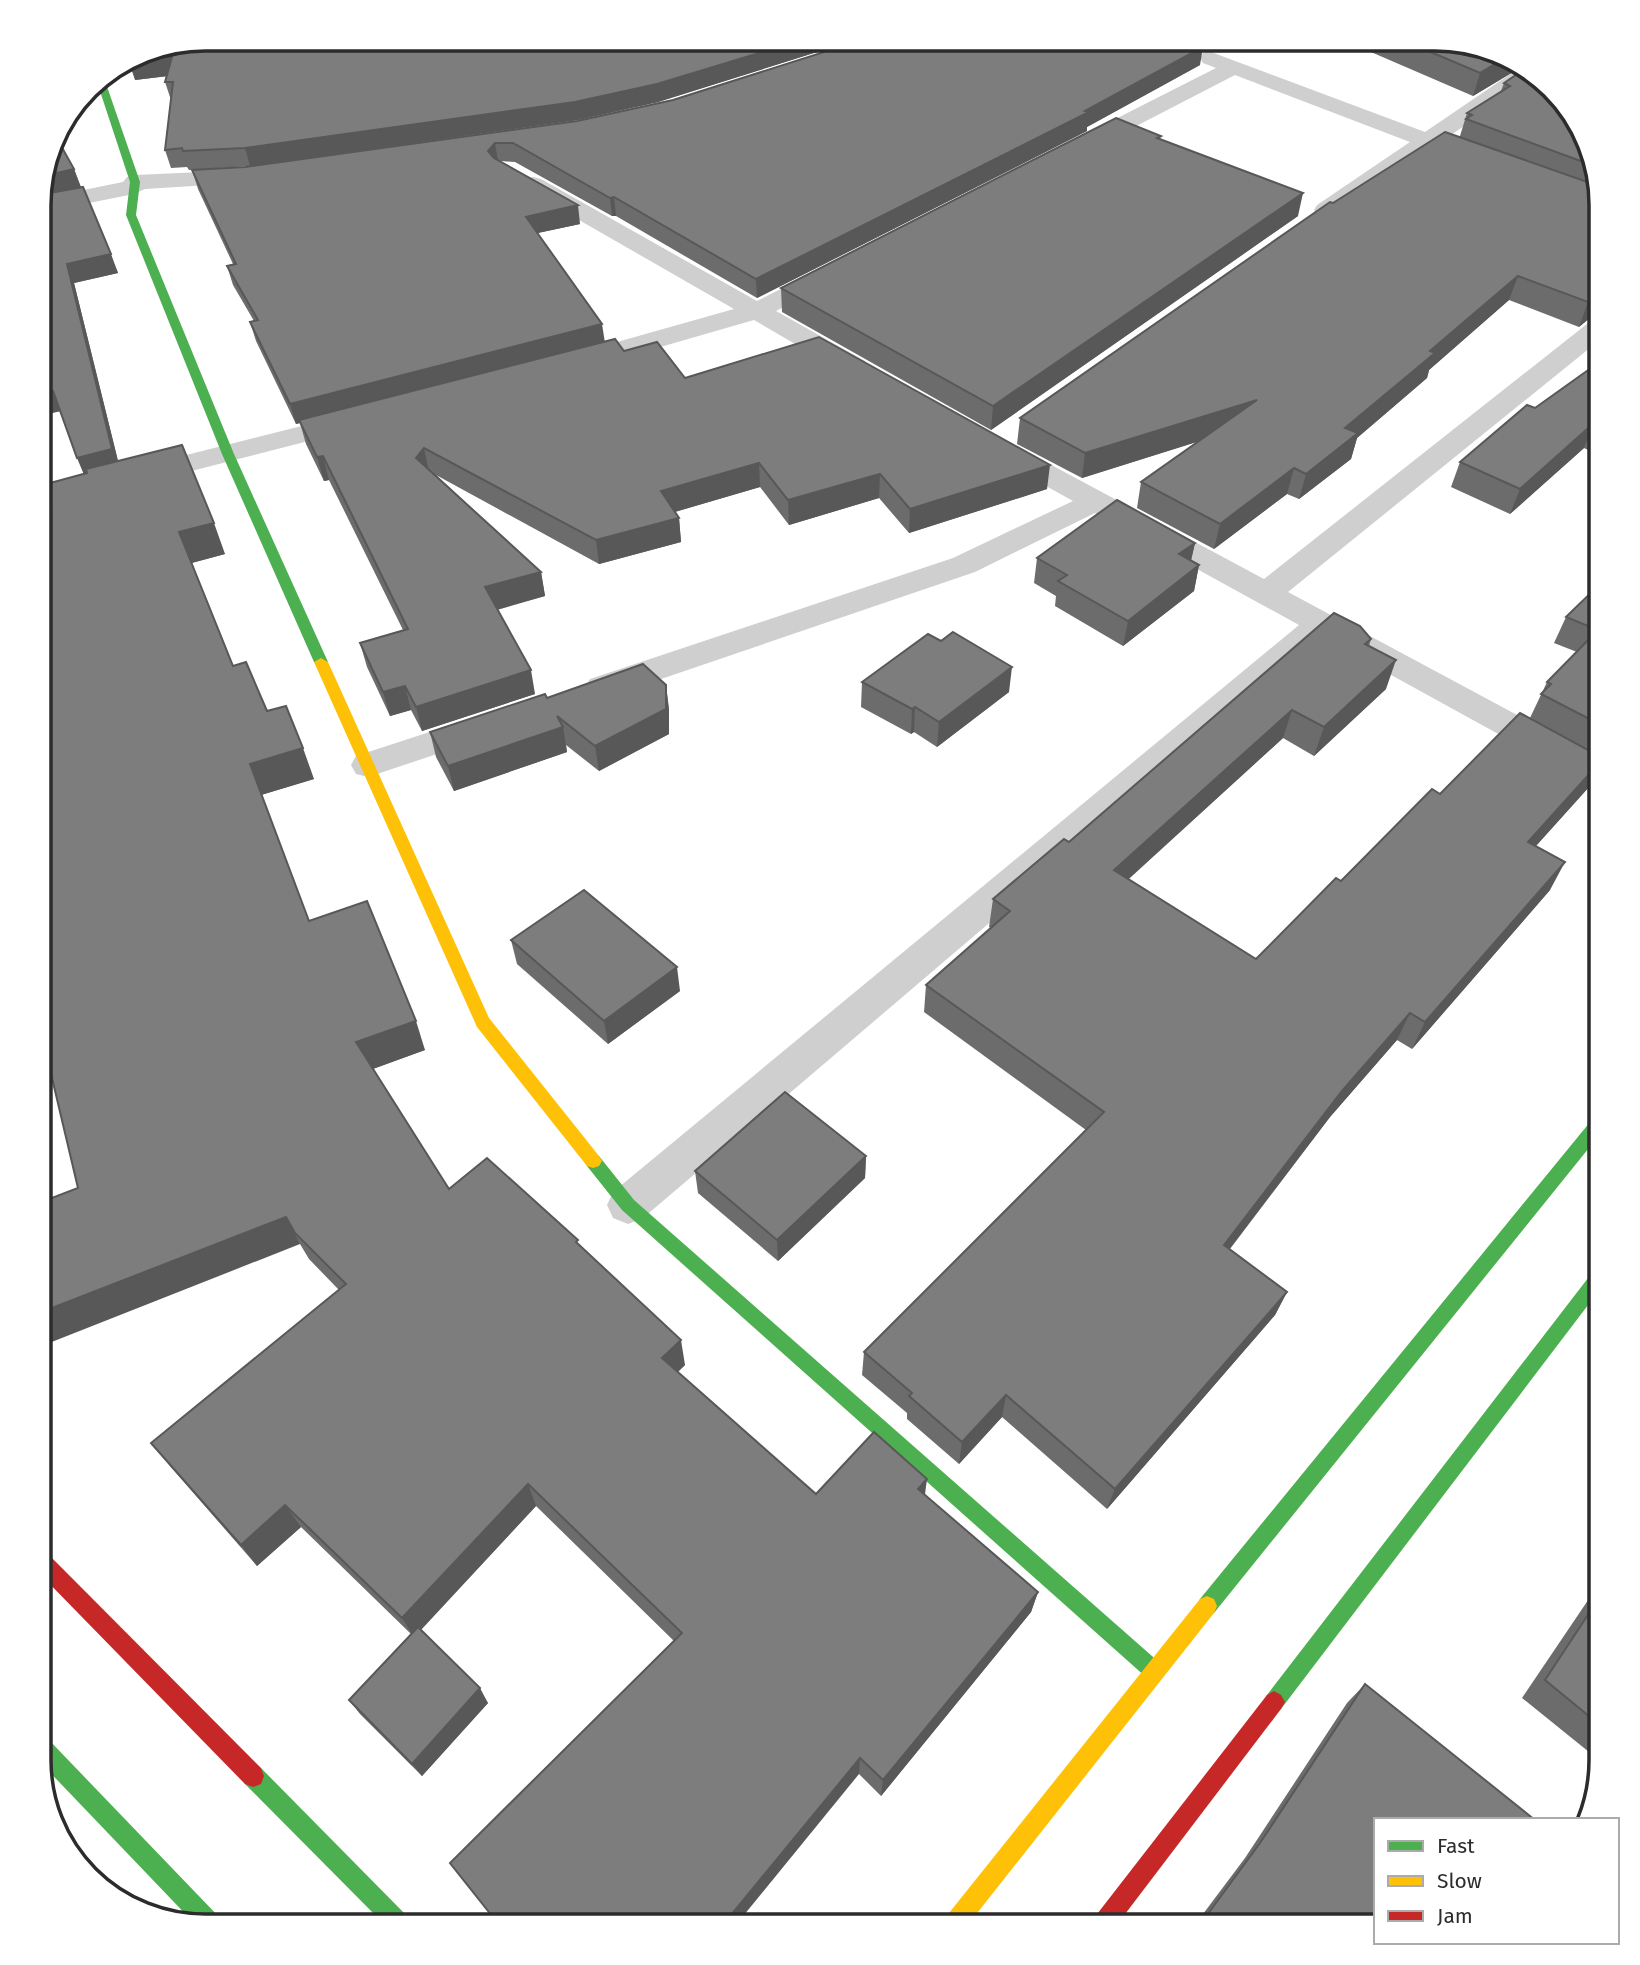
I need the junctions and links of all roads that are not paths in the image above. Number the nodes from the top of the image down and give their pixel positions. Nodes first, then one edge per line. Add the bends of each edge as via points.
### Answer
1 (1197, 53) edge
2 (1234, 67) junction
3 (1521, 77) edge
4 (104, 88) edge
5 (1426, 140) junction
6 (1063, 155) edge
7 (1463, 155) edge
8 (506, 169) edge
9 (264, 174) edge
10 (135, 184) junction
11 (51, 203) edge
12 (131, 215) junction
13 (105, 220) dead end
14 (1312, 220) edge
15 (855, 261) edge
16 (757, 311) junction
17 (1589, 336) edge
18 (548, 370) edge
19 (875, 378) edge
20 (375, 415) edge
21 (996, 437) edge
22 (228, 454) junction
23 (51, 498) edge
24 (1096, 501) junction
25 (1266, 593) junction
26 (1322, 623) junction
27 (580, 694) edge
28 (514, 716) edge
29 (368, 765) junction
30 (1589, 768) edge
31 (1589, 1136) edge
32 (628, 1205) junction
33 (1589, 1291) edge
34 (51, 1572) edge
35 (1154, 1671) junction
36 (51, 1760) edge
37 (199, 1914) edge
38 (388, 1914) edge
39 (963, 1914) edge
40 (1112, 1914) edge

1 - 2 street
2 - 5 street
2 - 6 street
3 - 5 street
4 - 10 street
5 - 7 street
5 - 14 street
8 - 16 street
9 - 10 street
10 - 11 street
10 - 12 street
12 - 13 street
12 - 22 street
15 - 16 street
16 - 18 street
16 - 19 street
17 - 25 street
20 - 22 street
21 - 24 street
22 - 23 street
22 - 29 street
24 - 25 street
24 - 27 street via 964,565
25 - 26 street
26 - 30 street
26 - 32 street
28 - 29 street
29 - 32 street via 483,1022
31 - 35 street
32 - 35 street
33 - 40 street
34 - 38 street
35 - 39 street
36 - 37 street

